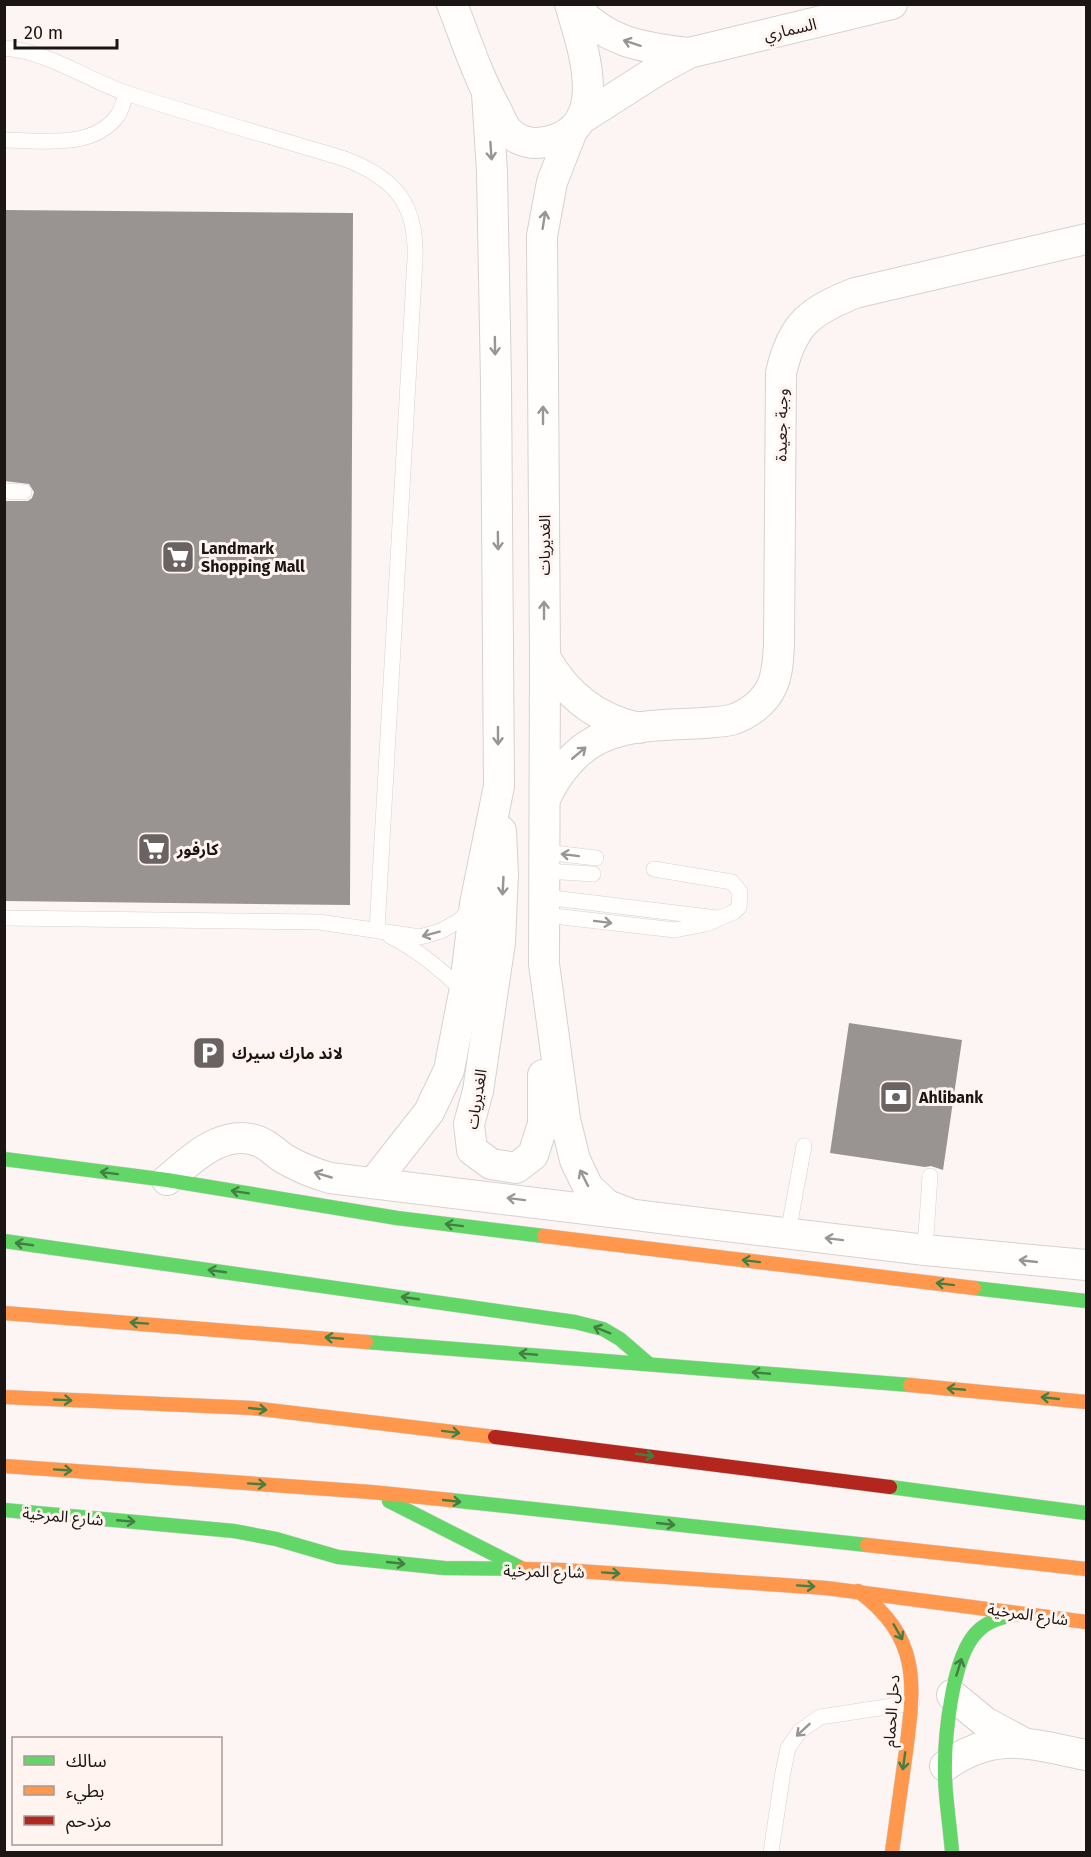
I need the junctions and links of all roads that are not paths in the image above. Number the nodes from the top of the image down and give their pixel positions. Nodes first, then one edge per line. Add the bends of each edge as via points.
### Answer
1 (452, 4) edge
2 (572, 4) edge
3 (892, 4) edge
4 (4, 48) edge
5 (689, 53) junction
6 (126, 93) junction
7 (487, 93) junction
8 (576, 125) junction
9 (4, 140) edge
10 (1086, 239) edge
11 (4, 491) edge
12 (24, 492) dead end
13 (545, 657) junction
14 (642, 728) junction
15 (499, 786) junction
16 (545, 799) junction
17 (596, 858) dead end
18 (654, 869) dead end
19 (593, 874) dead end
20 (545, 884) junction
21 (475, 904) junction
22 (4, 918) edge
23 (377, 930) junction
24 (544, 964) junction
25 (464, 993) junction
26 (804, 1146) dead end
27 (4, 1159) edge
28 (930, 1176) dead end
29 (167, 1180) junction
30 (374, 1182) junction
31 (628, 1213) junction
32 (788, 1233) junction
33 (4, 1241) edge
34 (925, 1250) junction
35 (1086, 1265) edge
36 (1086, 1301) edge
37 (4, 1313) edge
38 (649, 1364) junction
39 (4, 1397) edge
40 (1086, 1402) edge
41 (4, 1466) edge
42 (371, 1492) junction
43 (4, 1510) edge
44 (1086, 1513) edge
45 (524, 1569) junction
46 (1086, 1569) edge
47 (858, 1591) junction
48 (1024, 1614) junction
49 (1086, 1622) edge
50 (952, 1695) junction
51 (912, 1702) junction
52 (1022, 1742) junction
53 (1086, 1755) edge
54 (945, 1766) junction
55 (771, 1852) edge
56 (892, 1852) edge
57 (952, 1852) edge

1 - 7 street
5 -> 2 street, السماري via 655,49 604,32
2 - 8 street, الغديريات via 588,68 588,96
3 - 5 street, السماري
4 - 6 lane via 56,60
5 - 8 street, السماري via 640,80
6 - 9 lane via 118,114 103,130 83,139
6 - 23 lane via 365,167 400,195 411,215 416,259
7 - 8 street, السماري via 507,130 520,140 538,144 560,138
7 -> 15 street, الغديريات via 496,382
13 -> 8 street, الغديريات via 542,236 552,182
10 - 14 street, وجبة جعيدة via 855,293 812,314 786,351 781,374 779,645 772,686 748,713 730,720
11 - 12 lane
13 - 14 street, وجبة جعيدة via 555,675 584,705 622,724
13 - 16 street, الغديريات
16 -> 14 street, وجبة جعيدة via 563,768 590,744
15 - 21 street, الغديريات
15 -> 24 street, الغديريات via 503,874 500,942 478,1091 469,1124 472,1150 491,1164 516,1167 533,1155 543,1124
16 - 20 street, الغديريات
17 -> 20 lane
18 - 20 lane via 732,882 740,892 739,907 706,924 675,930
19 - 20 lane
20 - 24 street, الغديريات
21 -> 23 lane via 460,920 420,937
21 - 25 street, الغديريات
22 - 23 lane via 319,922
23 - 25 lane via 424,956
31 -> 24 street, الغديريات via 608,1204 588,1186 575,1160 565,1119
25 - 30 street, الغديريات via 449,1070 429,1112
26 - 32 lane
29 -> 27 main road
28 - 34 lane
30 -> 29 street via 330,1178 304,1170 263,1144 242,1138 220,1141
36 -> 29 main road via 397,1218
31 -> 30 street
31 - 32 street
34 -> 32 street
38 -> 33 main road via 603,1329 575,1322
35 -> 34 street
38 -> 37 main road
40 -> 38 main road
39 -> 44 main road via 252,1408
41 -> 42 main road
42 - 45 main road
42 -> 46 main road
43 -> 45 main road, شارع المرخية via 234,1531 350,1558 471,1570
45 -> 47 main road, شارع المرخية
47 - 48 main road, شارع المرخية
47 -> 51 main road, دحل الحمام via 885,1613 904,1642 910,1662
48 - 49 main road, شارع المرخية
50 -> 48 main road via 968,1642 1000,1618
50 - 52 street via 985,1722
50 - 54 main road
51 -> 55 lane via 820,1717 800,1731 788,1749
51 -> 56 main road, دحل الحمام
52 - 53 street
52 - 54 street via 989,1744
54 - 57 main road

